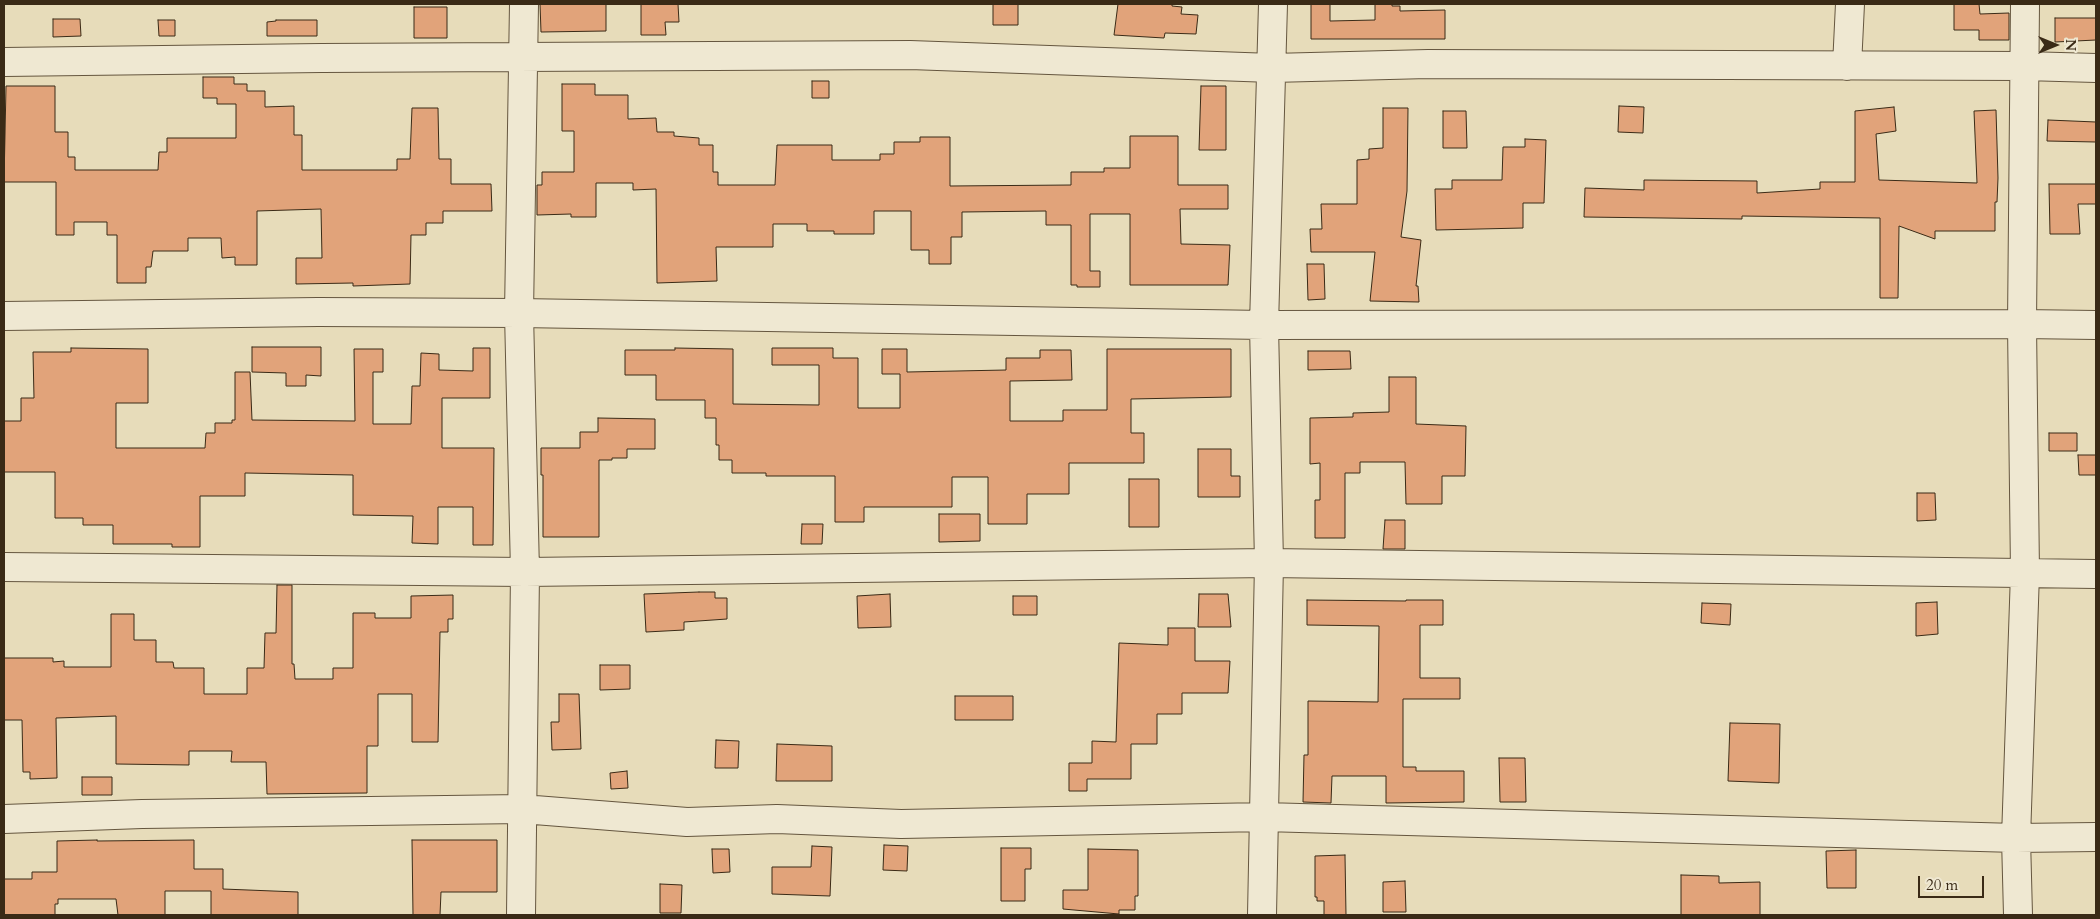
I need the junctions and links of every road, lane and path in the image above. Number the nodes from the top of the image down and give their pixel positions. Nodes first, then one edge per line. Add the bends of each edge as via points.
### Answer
1 (524, 4) edge
2 (1273, 4) edge
3 (1850, 4) edge
4 (2025, 4) edge
5 (522, 56) junction
6 (4, 62) edge
7 (1847, 66) junction
8 (2024, 66) junction
9 (1272, 68) junction
10 (2096, 68) edge
11 (519, 313) junction
12 (4, 316) edge
13 (2022, 324) junction
14 (1264, 325) junction
15 (2096, 325) edge
16 (1269, 563) junction
17 (4, 567) edge
18 (525, 572) junction
19 (2025, 573) junction
20 (2096, 574) edge
21 (522, 809) junction
22 (1264, 816) junction
23 (4, 819) edge
24 (2096, 837) edge
25 (2016, 838) junction
26 (521, 915) edge
27 (1262, 915) edge
28 (2018, 915) edge

1 - 5 street
2 - 9 street
3 - 7 street
4 - 8 street
5 - 6 street
5 - 9 street via 910,55
5 - 11 street
7 - 8 street
7 - 9 street via 1428,64
8 - 10 street
8 - 13 street
9 - 14 street
11 - 12 street
11 - 14 street
11 - 18 street
13 - 14 street
13 - 15 street
13 - 19 street
14 - 16 street
16 - 18 street
16 - 19 street
16 - 22 street
17 - 18 street
18 - 21 street
19 - 20 street
19 - 25 street
21 - 22 street via 687,822 777,819 901,824
21 - 23 street
21 - 26 street
22 - 25 street
22 - 27 street
24 - 25 street
25 - 28 street

